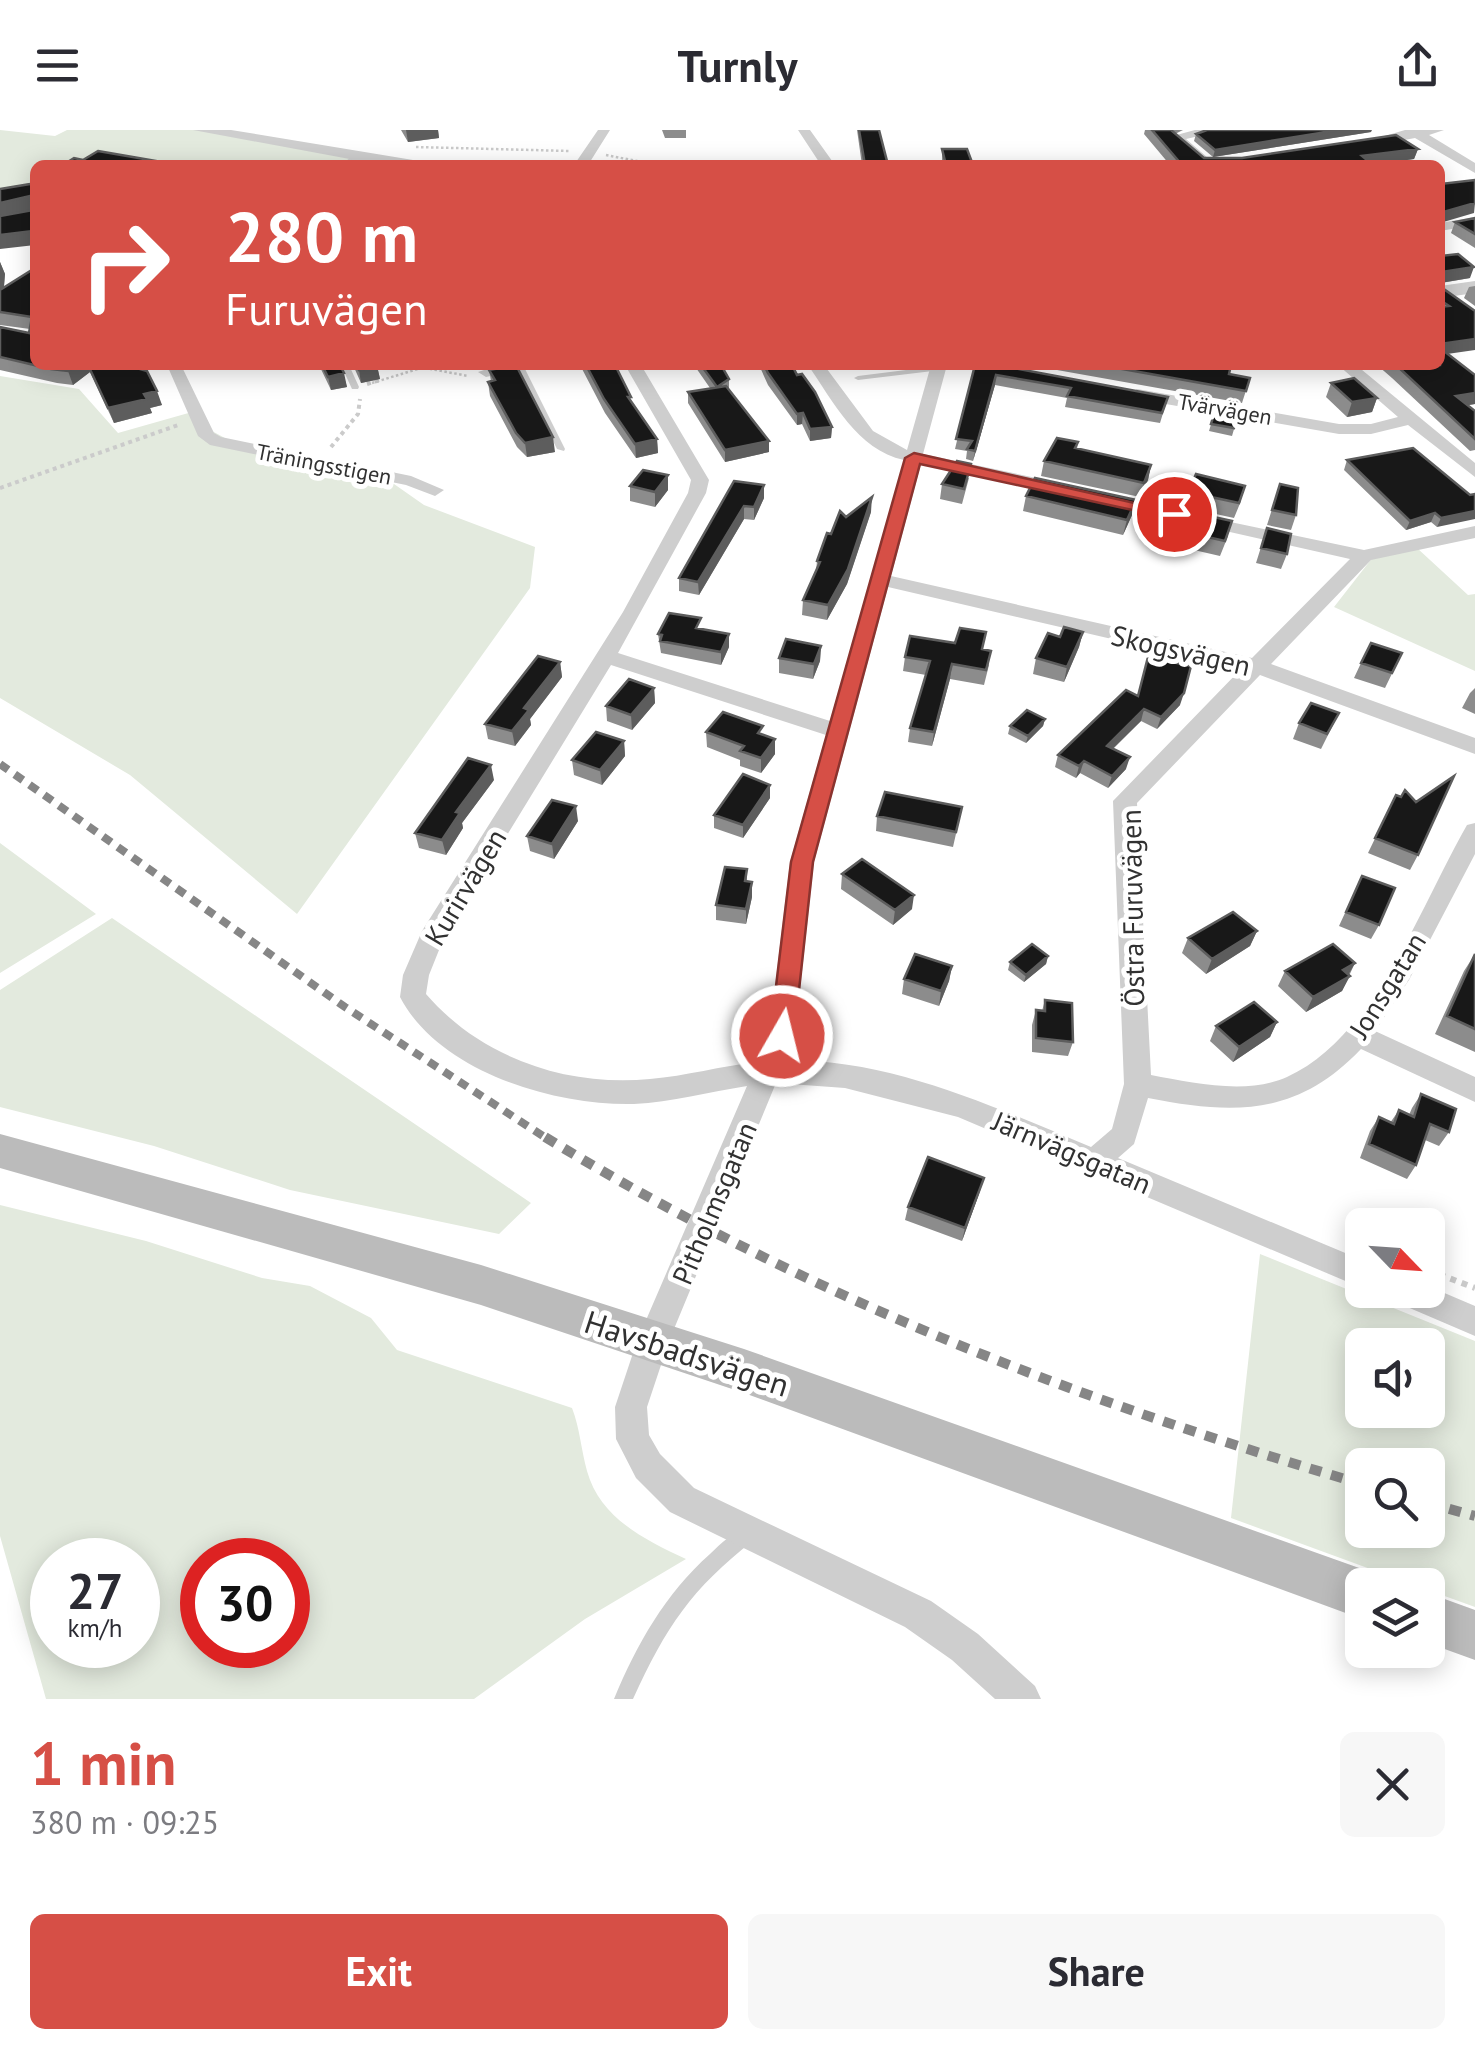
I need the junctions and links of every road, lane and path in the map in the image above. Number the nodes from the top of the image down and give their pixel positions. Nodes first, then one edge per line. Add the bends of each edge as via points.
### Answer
1 (604, 130) edge
2 (804, 130) edge
3 (1219, 130) edge
4 (1438, 130) edge
5 (209, 131) edge
6 (1415, 132) edge
7 (1356, 142) edge
8 (402, 146) dead end
9 (585, 159) edge
10 (354, 160) edge
11 (825, 160) edge
12 (1204, 160) edge
13 (1475, 169) edge
14 (1475, 221) edge
15 (1445, 226) edge
16 (1475, 287) edge
17 (1445, 291) edge
18 (1445, 295) edge
19 (1464, 308) edge
20 (177, 370) edge
21 (347, 370) edge
22 (415, 370) edge
23 (430, 370) edge
24 (499, 370) edge
25 (526, 370) edge
26 (636, 370) edge
27 (820, 370) edge
28 (917, 370) edge
29 (938, 370) edge
30 (1352, 370) edge
31 (486, 372) joint
32 (858, 378) dead end
33 (355, 387) junction
34 (1115, 390) edge
35 (198, 419) junction
36 (1411, 420) junction
37 (561, 449) dead end
38 (914, 458) junction
39 (316, 463) junction
40 (1475, 472) edge
41 (0, 488) edge
42 (435, 490) dead end
43 (1475, 532) edge
44 (1364, 556) junction
45 (879, 579) junction
46 (606, 656) junction
47 (1256, 666) junction
48 (836, 730) junction
49 (1475, 746) edge
50 (1475, 830) edge
51 (1360, 1036) junction
52 (770, 1072) junction
53 (1138, 1084) junction
54 (1475, 1090) edge
55 (0, 1151) edge
56 (1096, 1162) junction
57 (1345, 1267) edge
58 (1445, 1277) edge
59 (1475, 1288) edge
60 (1444, 1308) edge
61 (1475, 1321) edge
62 (654, 1341) junction
63 (750, 1532) junction
64 (1345, 1588) edge
65 (1445, 1625) edge
66 (1475, 1636) edge
67 (623, 1699) edge
68 (1022, 1699) edge

1 - 9 street
2 - 11 street
3 - 12 street via 1174,137
4 - 6 street
5 - 10 street
6 - 7 street
6 - 13 street
8 - 9 path
14 - 15 street
16 - 17 street
18 - 19 street
20 - 35 street
21 - 33 lane
22 - 33 path
23 - 31 path via 454,376
24 - 31 street
25 - 37 lane
26 - 46 street, Kurirvägen via 700,483
27 - 38 street via 867,434
28 - 32 lane
29 - 38 street, Pitholmsgatan
30 - 36 street
33 - 39 path via 358,414
34 - 36 street, Tvärvägen via 1339,429
35 - 39 street, Träningsstigen via 213,440
35 - 41 path
36 - 40 street
38 - 44 street
38 - 45 street, Pitholmsgatan
39 - 42 street, Träningsstigen
43 - 44 street
44 - 47 street, Östra Furuvägen
45 - 47 street, Skogsvägen
45 - 48 street, Pitholmsgatan
46 - 48 street
46 - 52 street, Kurirvägen via 431,938 413,997 444,1031 478,1050 542,1081 590,1092 637,1092
47 - 49 street, Skogsvägen
47 - 53 street, Östra Furuvägen via 1125,801
48 - 52 street, Pitholmsgatan via 802,862 788,1002
50 - 51 street, Jonsgatan
51 - 53 street, Jonsgatan via 1332,1065 1264,1094 1203,1096
51 - 54 street
52 - 56 street, Järnvägsgatan via 828,1072 895,1086
52 - 62 street, Pitholmsgatan
53 - 56 street, Östra Furuvägen via 1124,1134
55 - 62 main road, Havsbadsvägen via 482,1285
56 - 57 street, Järnvägsgatan
58 - 59 path
60 - 61 street
62 - 63 street, Pitholmsgatan via 630,1406 633,1439 648,1466 682,1500
62 - 64 main road, Havsbadsvägen
63 - 67 lane via 704,1566 658,1623
63 - 68 street, Pitholmsgatan via 918,1614
65 - 66 main road

